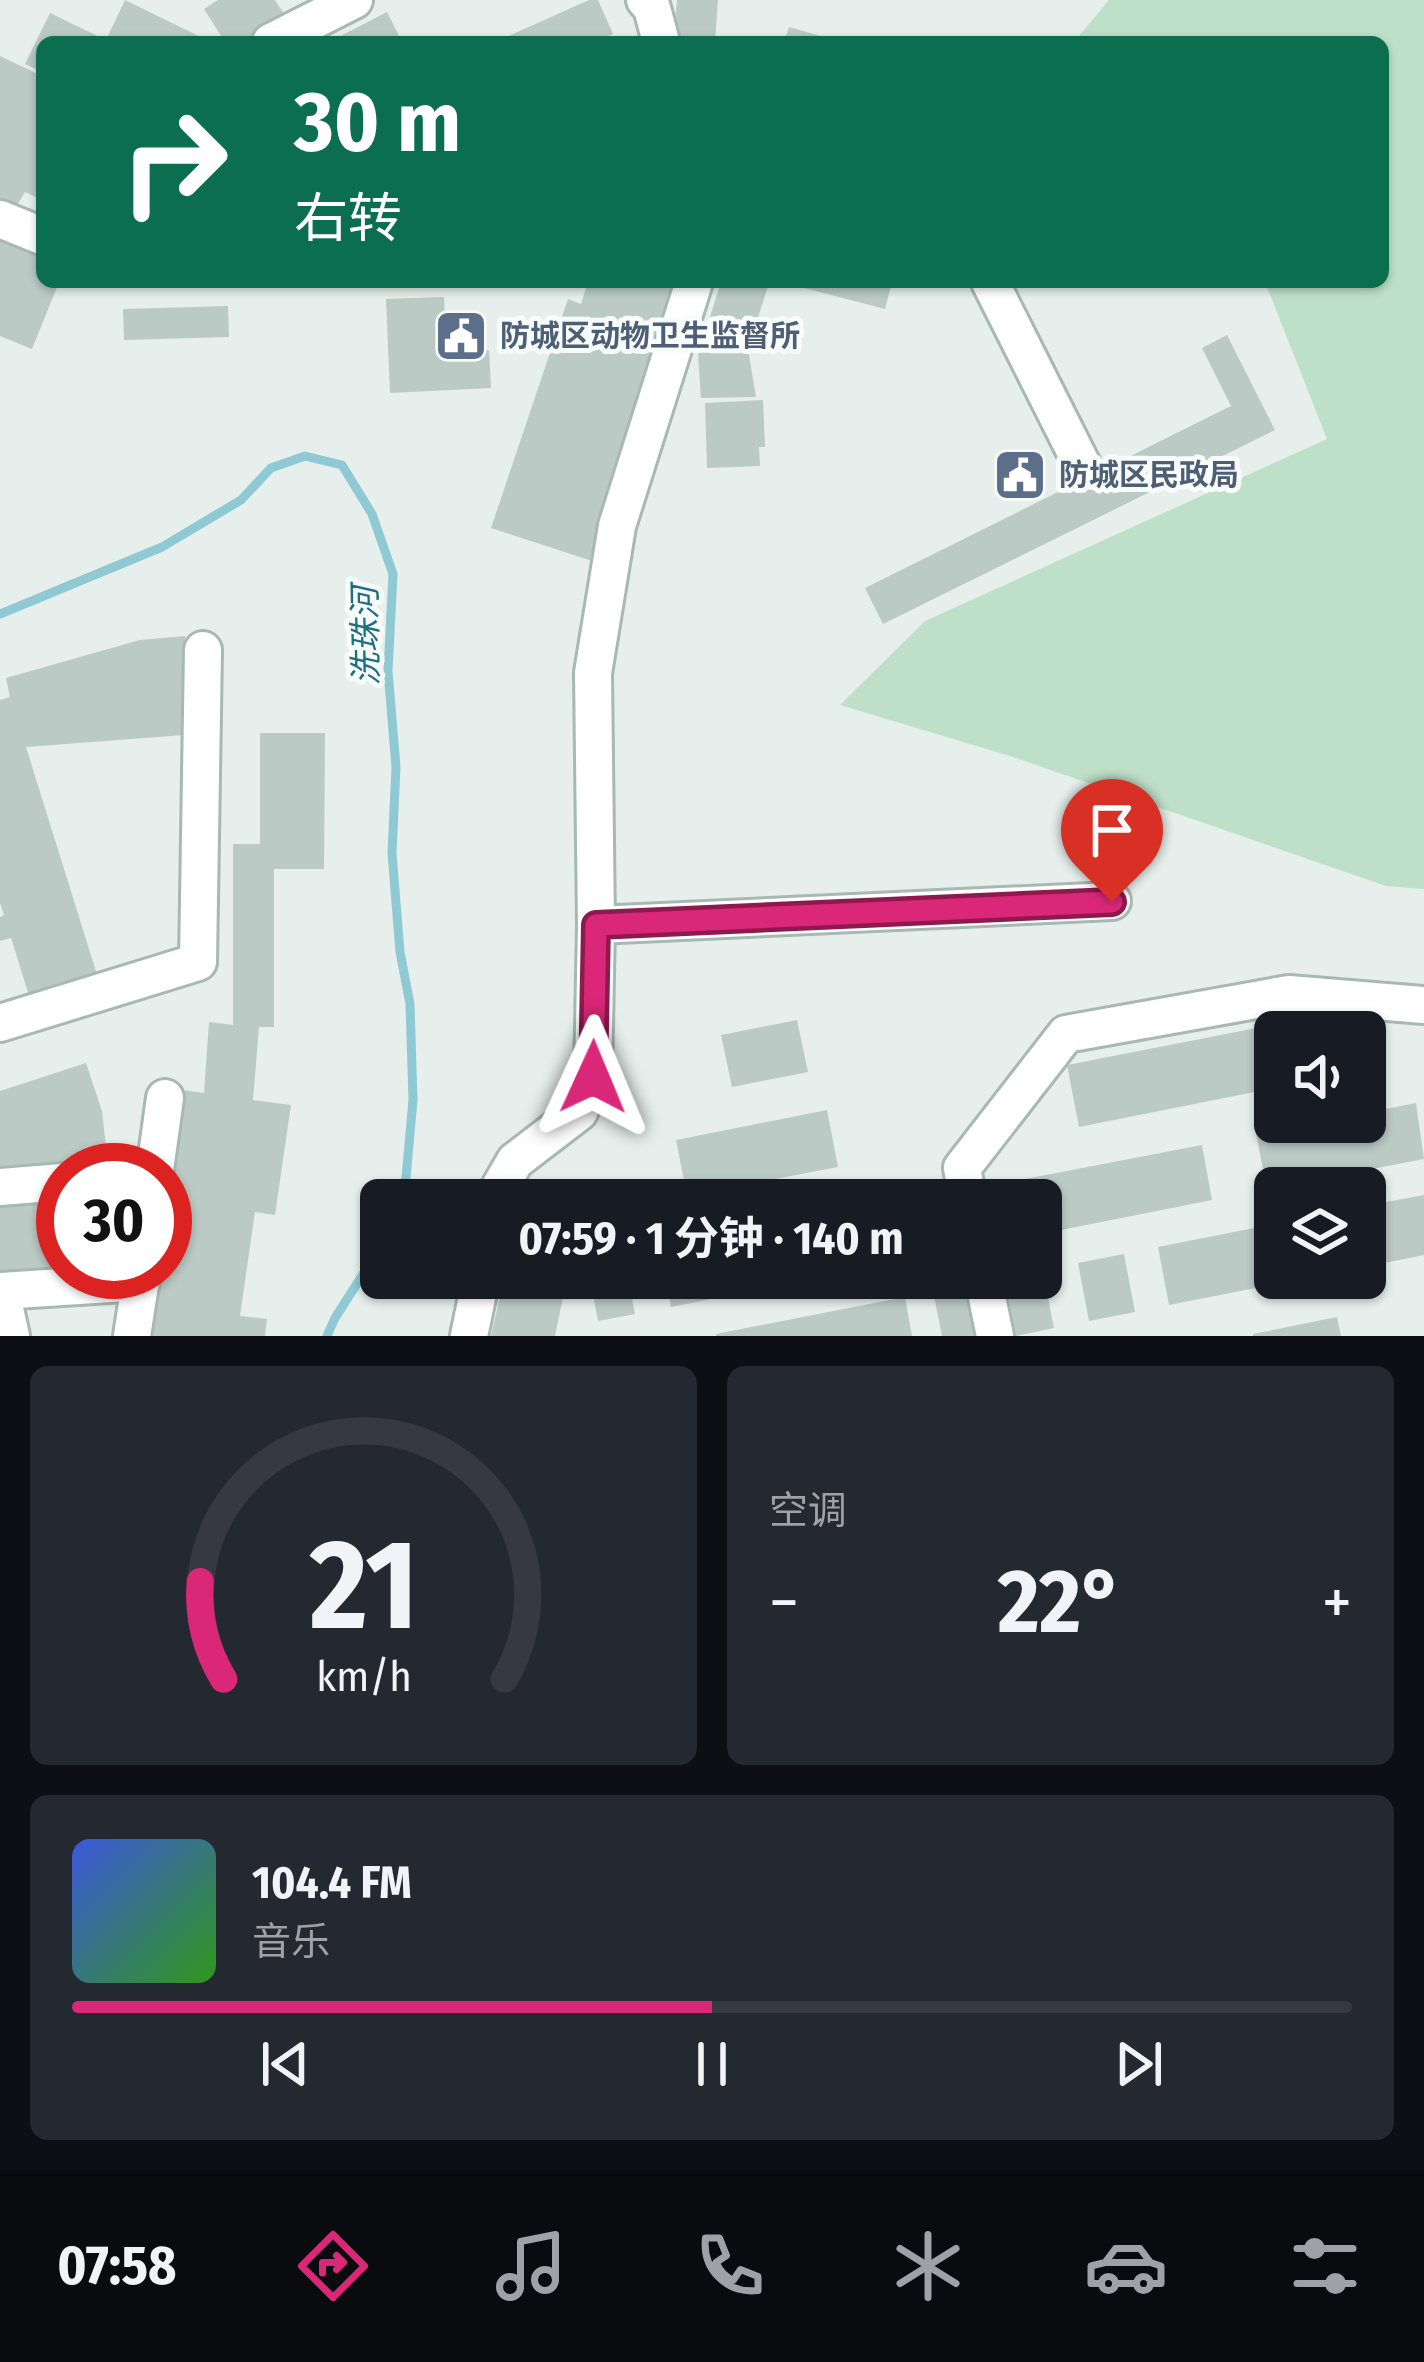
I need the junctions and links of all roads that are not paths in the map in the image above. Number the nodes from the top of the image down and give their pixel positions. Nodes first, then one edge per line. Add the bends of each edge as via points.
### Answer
1 (354, 0) edge
2 (645, 0) edge
3 (283, 36) edge
4 (659, 36) edge
5 (0, 219) edge
6 (36, 234) edge
7 (692, 288) edge
8 (993, 288) edge
9 (1082, 465) dead end
10 (202, 650) dead end
11 (1112, 902) dead end
12 (596, 925) junction
13 (1424, 1005) edge
14 (0, 1023) edge
15 (166, 1098) dead end
16 (159, 1143) edge
17 (504, 1179) edge
18 (964, 1179) edge
19 (36, 1185) edge
20 (0, 1187) edge
21 (36, 1287) edge
22 (0, 1291) edge
23 (138, 1299) edge
24 (477, 1299) edge
25 (987, 1299) edge
26 (11, 1336) edge
27 (132, 1336) edge
28 (469, 1336) edge
29 (994, 1336) edge

1 - 3 street
2 - 4 street
5 - 6 street
7 - 12 street via 617,526 593,673
8 - 9 street
10 - 14 street via 198,962
11 - 12 street
12 - 17 street via 593,1077 579,1112 514,1161
13 - 18 street via 1289,994 1066,1034 962,1168
15 - 16 street
19 - 20 street
21 - 22 street
22 - 26 street
23 - 27 street
24 - 28 street
25 - 29 street

